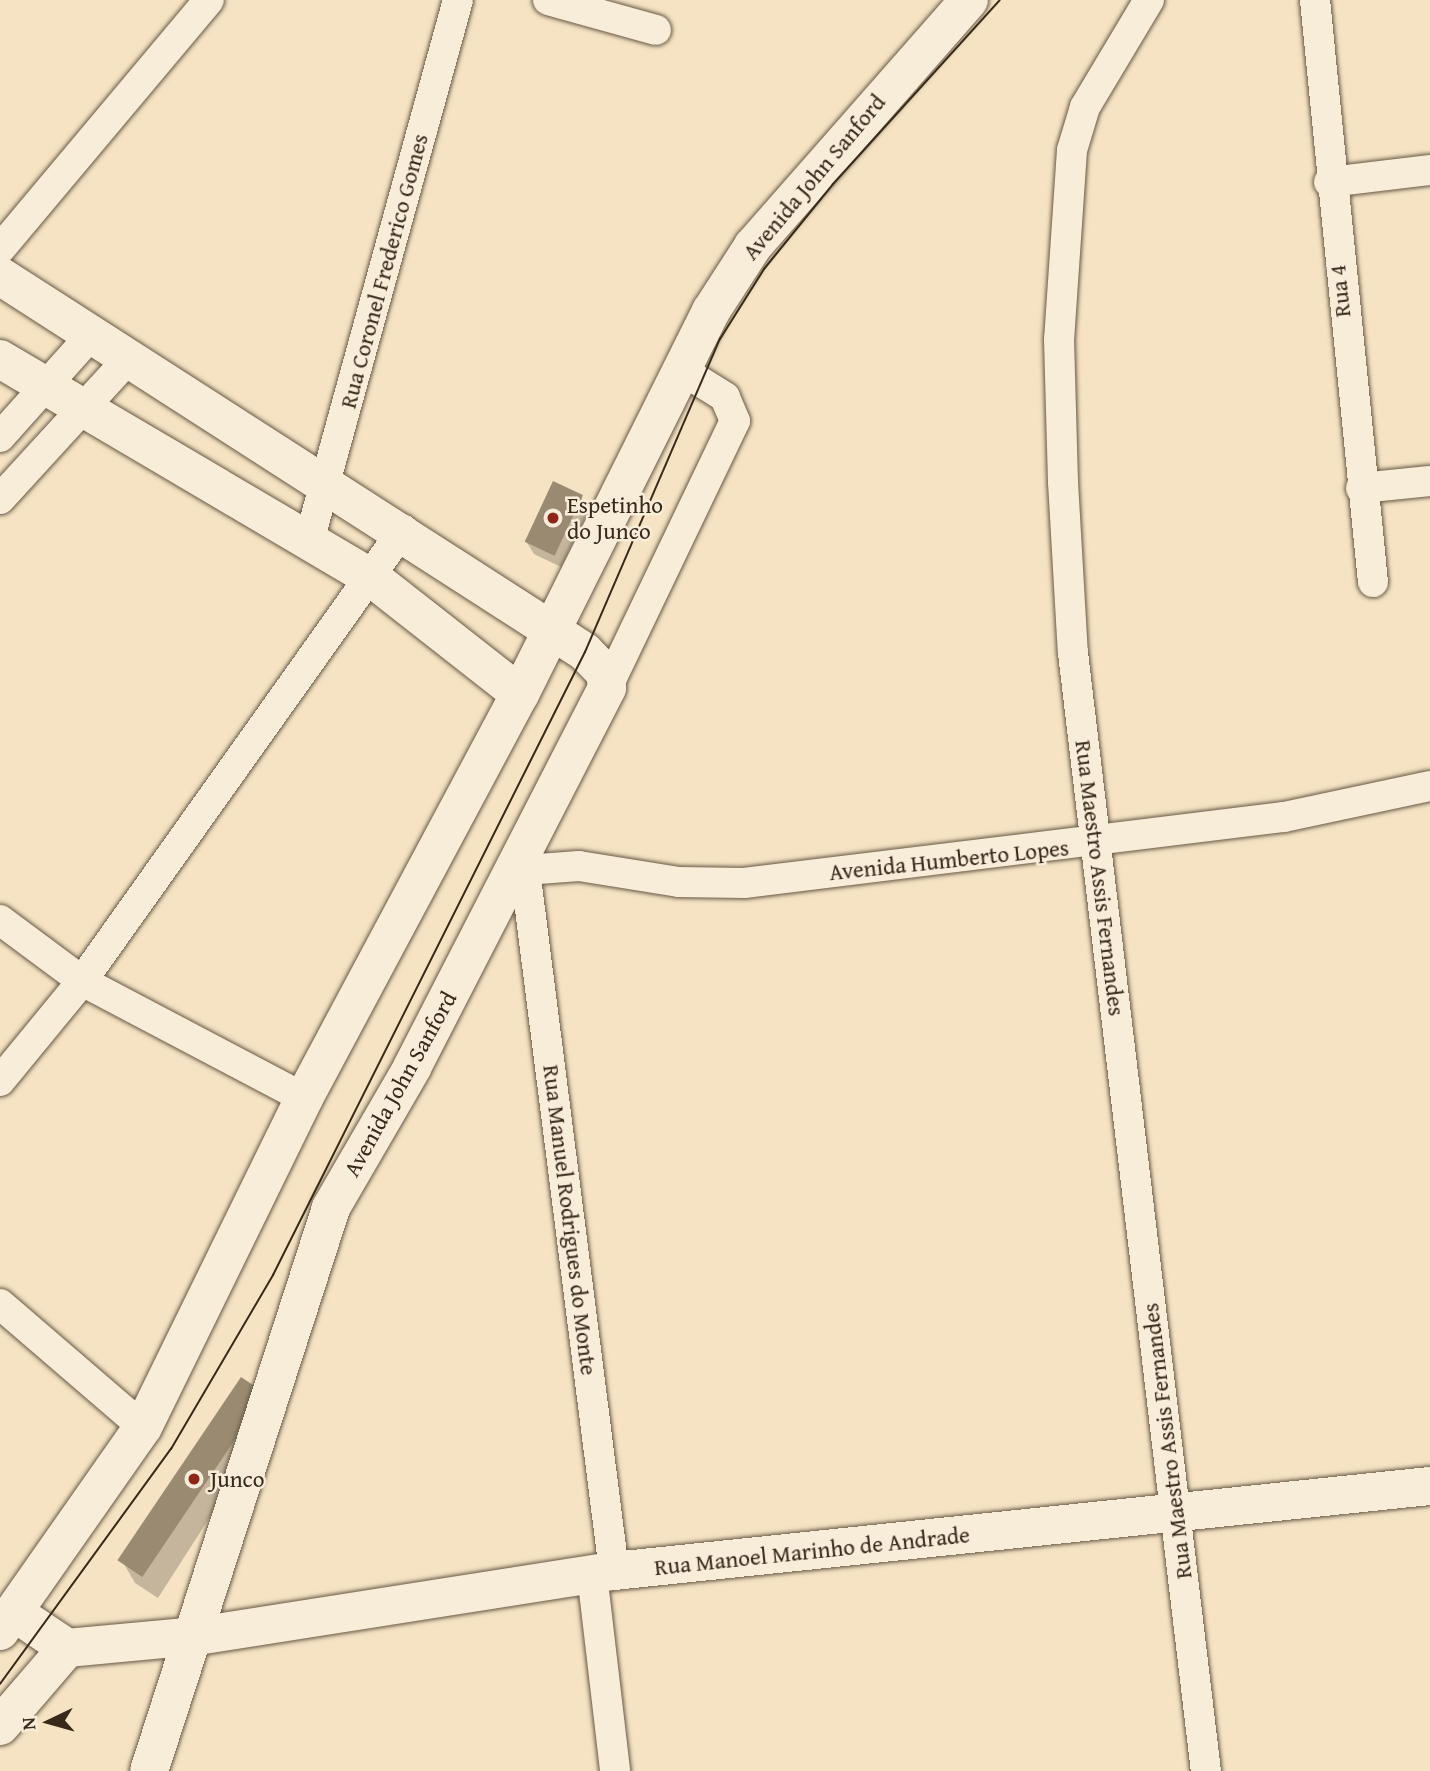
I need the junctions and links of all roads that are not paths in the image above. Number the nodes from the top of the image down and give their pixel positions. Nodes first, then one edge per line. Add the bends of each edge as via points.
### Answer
1 (209, 0) edge
2 (458, 0) edge
3 (548, 0) edge
4 (969, 0) edge
5 (1149, 0) edge
6 (1315, 0) edge
7 (656, 30) dead end
8 (1430, 170) edge
9 (1329, 182) junction
10 (0, 249) edge
11 (0, 276) edge
12 (92, 334) junction
13 (130, 357) junction
14 (0, 359) edge
15 (680, 369) junction
16 (45, 386) junction
17 (79, 408) junction
18 (0, 437) edge
19 (326, 480) junction
20 (1430, 481) edge
21 (1361, 488) junction
22 (0, 499) edge
23 (403, 530) junction
24 (309, 541) junction
25 (372, 578) junction
26 (1373, 582) dead end
27 (552, 629) junction
28 (607, 688) junction
29 (520, 694) junction
30 (1430, 786) edge
31 (1096, 843) junction
32 (524, 861) junction
33 (0, 920) edge
34 (82, 981) junction
35 (0, 1081) edge
36 (304, 1098) junction
37 (0, 1304) edge
38 (143, 1427) junction
39 (1430, 1486) edge
40 (1176, 1514) junction
41 (603, 1572) junction
42 (8, 1622) edge
43 (197, 1636) junction
44 (67, 1648) junction
45 (0, 1726) edge
46 (149, 1771) edge
47 (615, 1771) edge
48 (1206, 1771) edge

1 - 10 street
2 - 19 street, Rua Coronel Frederico Gomes
3 - 7 street
4 - 15 main road, Avenida John Sanford via 753,246
5 - 31 street, Rua Maestro Assis Fernandes via 1085,107 1066,196 1059,339 1063,482 1073,653
6 - 9 street, Rua 4
8 - 9 street
9 - 21 street, Rua 4
11 - 12 main road
12 - 13 main road
12 - 16 street
13 - 17 street
13 - 19 main road
14 - 16 main road
15 - 27 main road, Avenida John Sanford
15 - 28 street, Avenida John Sanford via 725,397 735,421
16 - 17 main road
16 - 18 street
17 - 22 street
17 - 24 main road
19 - 23 main road
19 - 24 street, Rua Coronel Frederico Gomes
20 - 21 street
21 - 26 street, Rua 4
23 - 25 street
23 - 27 main road
24 - 25 main road
25 - 29 main road
25 - 34 street
27 - 28 main road via 597,660
27 - 29 main road, Avenida John Sanford
28 - 32 main road, Avenida John Sanford
29 - 36 main road, Avenida John Sanford
30 - 31 street, Avenida Humberto Lopes via 1284,817
31 - 32 street, Avenida Humberto Lopes via 744,883 678,881
31 - 40 street, Rua Maestro Assis Fernandes
32 - 41 street, Rua Manuel Rodrigues do Monte
32 - 43 main road, Avenida John Sanford via 331,1208
33 - 34 street
34 - 35 street
34 - 36 street
36 - 38 main road, Avenida John Sanford
37 - 38 street
38 - 42 main road, Avenida John Sanford
39 - 40 main road, Rua Manoel Marinho de Andrade
40 - 41 main road, Rua Manoel Marinho de Andrade
40 - 48 street, Rua Maestro Assis Fernandes
41 - 43 main road, Rua Manoel Marinho de Andrade
41 - 47 street, Rua Manuel Rodrigues do Monte
42 - 44 main road
43 - 44 main road
43 - 46 main road, Avenida John Sanford
44 - 45 main road

